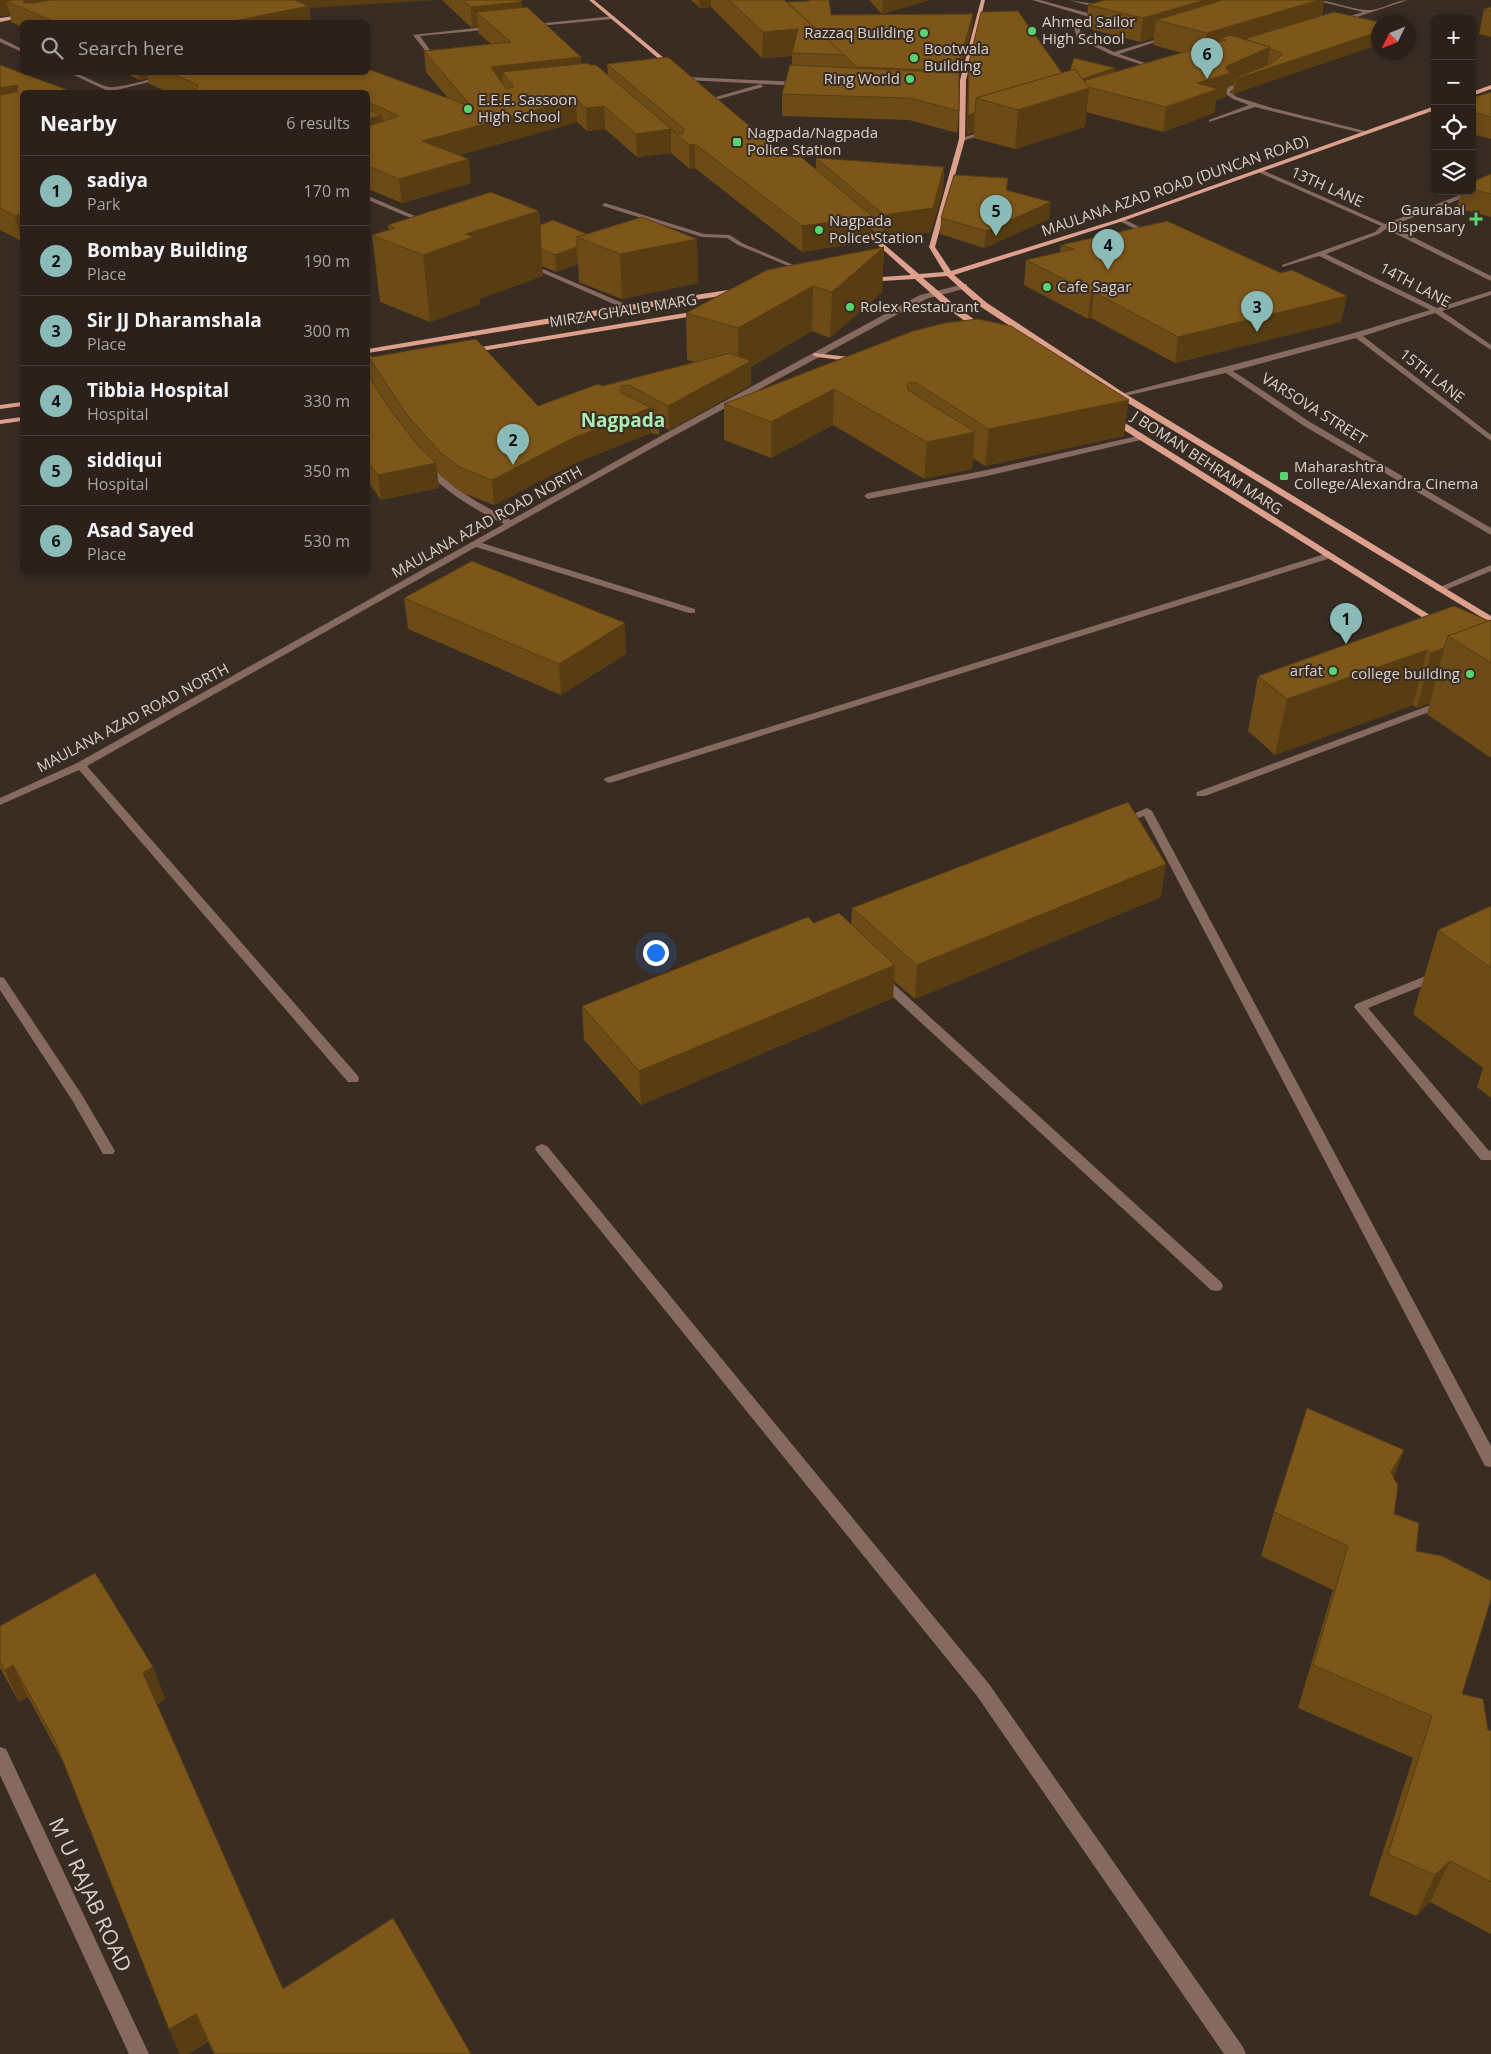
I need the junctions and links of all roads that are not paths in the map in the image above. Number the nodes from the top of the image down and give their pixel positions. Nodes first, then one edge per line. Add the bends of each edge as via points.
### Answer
1 (591, 0) edge
2 (983, 0) edge
3 (1034, 0) edge
4 (1071, 0) edge
5 (1316, 0) edge
6 (1406, 0) edge
7 (1131, 3) edge
8 (1368, 12) junction
9 (30, 15) dead end
10 (1094, 16) junction
11 (612, 17) junction
12 (0, 20) edge
13 (1331, 23) edge
14 (532, 24) junction
15 (522, 25) edge
16 (503, 27) edge
17 (539, 30) edge
18 (1176, 33) edge
19 (0, 40) edge
20 (20, 49) edge
21 (1114, 54) junction
22 (440, 68) edge
23 (1164, 70) edge
24 (667, 74) edge
25 (76, 75) edge
26 (176, 75) edge
27 (682, 76) junction
28 (1252, 80) edge
29 (776, 83) junction
30 (805, 84) edge
31 (1491, 87) edge
32 (700, 89) edge
33 (109, 90) edge
34 (120, 90) edge
35 (953, 90) edge
36 (963, 91) junction
37 (1476, 93) edge
38 (706, 94) edge
39 (712, 99) junction
40 (719, 105) edge
41 (1255, 105) junction
42 (1431, 109) edge
43 (1211, 121) edge
44 (998, 128) edge
45 (1366, 132) junction
46 (962, 139) junction
47 (1260, 170) junction
48 (1491, 185) edge
49 (370, 199) edge
50 (605, 205) dead end
51 (853, 220) edge
52 (1121, 220) junction
53 (430, 224) edge
54 (1385, 226) junction
55 (1155, 237) edge
56 (1321, 254) junction
57 (520, 262) dead end
58 (1284, 266) dead end
59 (861, 273) dead end
60 (949, 274) junction
61 (814, 277) joint
62 (920, 277) junction
63 (882, 279) junction
64 (1491, 279) edge
65 (804, 281) edge
66 (867, 286) edge
67 (964, 286) junction
68 (755, 288) edge
69 (936, 292) junction
70 (1491, 293) edge
71 (628, 306) junction
72 (1436, 310) junction
73 (712, 311) edge
74 (1357, 335) junction
75 (993, 336) edge
76 (1491, 348) edge
77 (370, 351) edge
78 (462, 352) edge
79 (817, 355) junction
80 (864, 360) edge
81 (1228, 370) junction
82 (1121, 395) junction
83 (20, 404) edge
84 (0, 407) edge
85 (1102, 412) edge
86 (20, 419) edge
87 (0, 422) edge
88 (655, 429) dead end
89 (669, 435) junction
90 (1142, 438) junction
91 (1491, 438) edge
92 (420, 460) edge
93 (972, 463) dead end
94 (987, 474) junction
95 (868, 496) dead end
96 (511, 524) junction
97 (1491, 532) edge
98 (475, 544) junction
99 (1328, 556) junction
100 (1491, 568) edge
101 (1440, 589) junction
102 (692, 611) dead end
103 (1491, 620) edge
104 (1450, 631) edge
105 (1455, 699) dead end
106 (81, 765) junction
107 (609, 780) dead end
108 (1200, 794) dead end
109 (0, 802) edge
110 (1111, 825) edge
111 (1447, 971) edge
112 (873, 972) edge
113 (0, 981) edge
114 (353, 1079) dead end
115 (542, 1149) dead end
116 (108, 1151) dead end
117 (1491, 1155) edge
118 (1216, 1286) dead end
119 (1491, 1461) edge
120 (0, 1756) edge
121 (139, 2054) edge
122 (1236, 2054) edge

1 - 11 main road
2 - 36 main road, J BOMAN BEHRAM MARG
3 - 10 street
4 - 7 street via 1101,8
5 - 8 street
6 - 8 street
7 - 10 street
8 - 13 street
9 - 12 main road
10 - 21 street via 1077,28 1078,37
11 - 14 street
11 - 27 main road
14 - 15 street
14 - 17 street
16 - 22 street via 416,35
18 - 21 street
19 - 20 street
21 - 23 street
24 - 27 street
25 - 33 street
26 - 34 street
27 - 29 street
27 - 32 main road
28 - 41 street via 1233,86 1226,92 1232,98
29 - 30 street
29 - 39 street
31 - 37 main road
35 - 36 street
36 - 46 main road, J BOMAN BEHRAM MARG
38 - 39 main road
39 - 40 main road
41 - 43 street
41 - 45 street
42 - 45 main road, MAULANA AZAD ROAD (DUNCAN ROAD)
44 - 46 street
45 - 47 main road, MAULANA AZAD ROAD (DUNCAN ROAD)
46 - 60 main road, J BOMAN BEHRAM MARG via 932,247
47 - 52 main road, MAULANA AZAD ROAD (DUNCAN ROAD)
47 - 54 street, 13TH LANE
48 - 54 street
49 - 53 street
50 - 61 street via 704,236 728,236
51 - 62 main road
52 - 55 street
52 - 60 main road, MAULANA AZAD ROAD (DUNCAN ROAD)
54 - 56 street via 1378,233
54 - 64 street, 13TH LANE
56 - 58 street
56 - 72 street, 14TH LANE
57 - 71 street
59 - 63 main road
60 - 62 main road, MAULANA AZAD ROAD (DUNCAN ROAD)
60 - 67 main road, J BOMAN BEHRAM MARG
61 - 65 main road
62 - 63 main road
62 - 69 main road
63 - 66 main road
67 - 69 street, MAULANA AZAD ROAD NORTH
67 - 82 main road, J BOMAN BEHRAM MARG via 984,305
68 - 71 main road, MIRZA GHALIB MARG
69 - 75 main road
69 - 79 street, MAULANA AZAD ROAD NORTH
70 - 72 street
71 - 77 main road, MIRZA GHALIB MARG
72 - 74 street
72 - 76 street, 14TH LANE
73 - 78 main road, MIRZA GHALIB MARG
74 - 81 street
74 - 91 street, 15TH LANE
79 - 80 main road
79 - 89 street, MAULANA AZAD ROAD NORTH
81 - 82 street
81 - 97 street, VARSOVA STREET via 1307,424
82 - 101 main road, J BOMAN BEHRAM MARG
83 - 84 main road
85 - 90 main road, J BOMAN BEHRAM MARG
86 - 87 main road
88 - 89 street
89 - 96 street, MAULANA AZAD ROAD NORTH
90 - 94 street
90 - 99 main road, J BOMAN BEHRAM MARG
92 - 96 street via 441,483 462,499
93 - 94 street
94 - 95 street
96 - 98 street, MAULANA AZAD ROAD NORTH
98 - 102 street
98 - 106 street, MAULANA AZAD ROAD NORTH
99 - 104 main road, J BOMAN BEHRAM MARG
99 - 107 street
100 - 101 street
101 - 103 main road, J BOMAN BEHRAM MARG
105 - 108 street
106 - 109 street, MAULANA AZAD ROAD NORTH
106 - 114 street
110 - 119 street via 1147,811
111 - 117 street via 1360,1007 1486,1157
112 - 118 street
113 - 116 street
115 - 122 street via 983,1690
120 - 121 street, M U RAJAB ROAD

